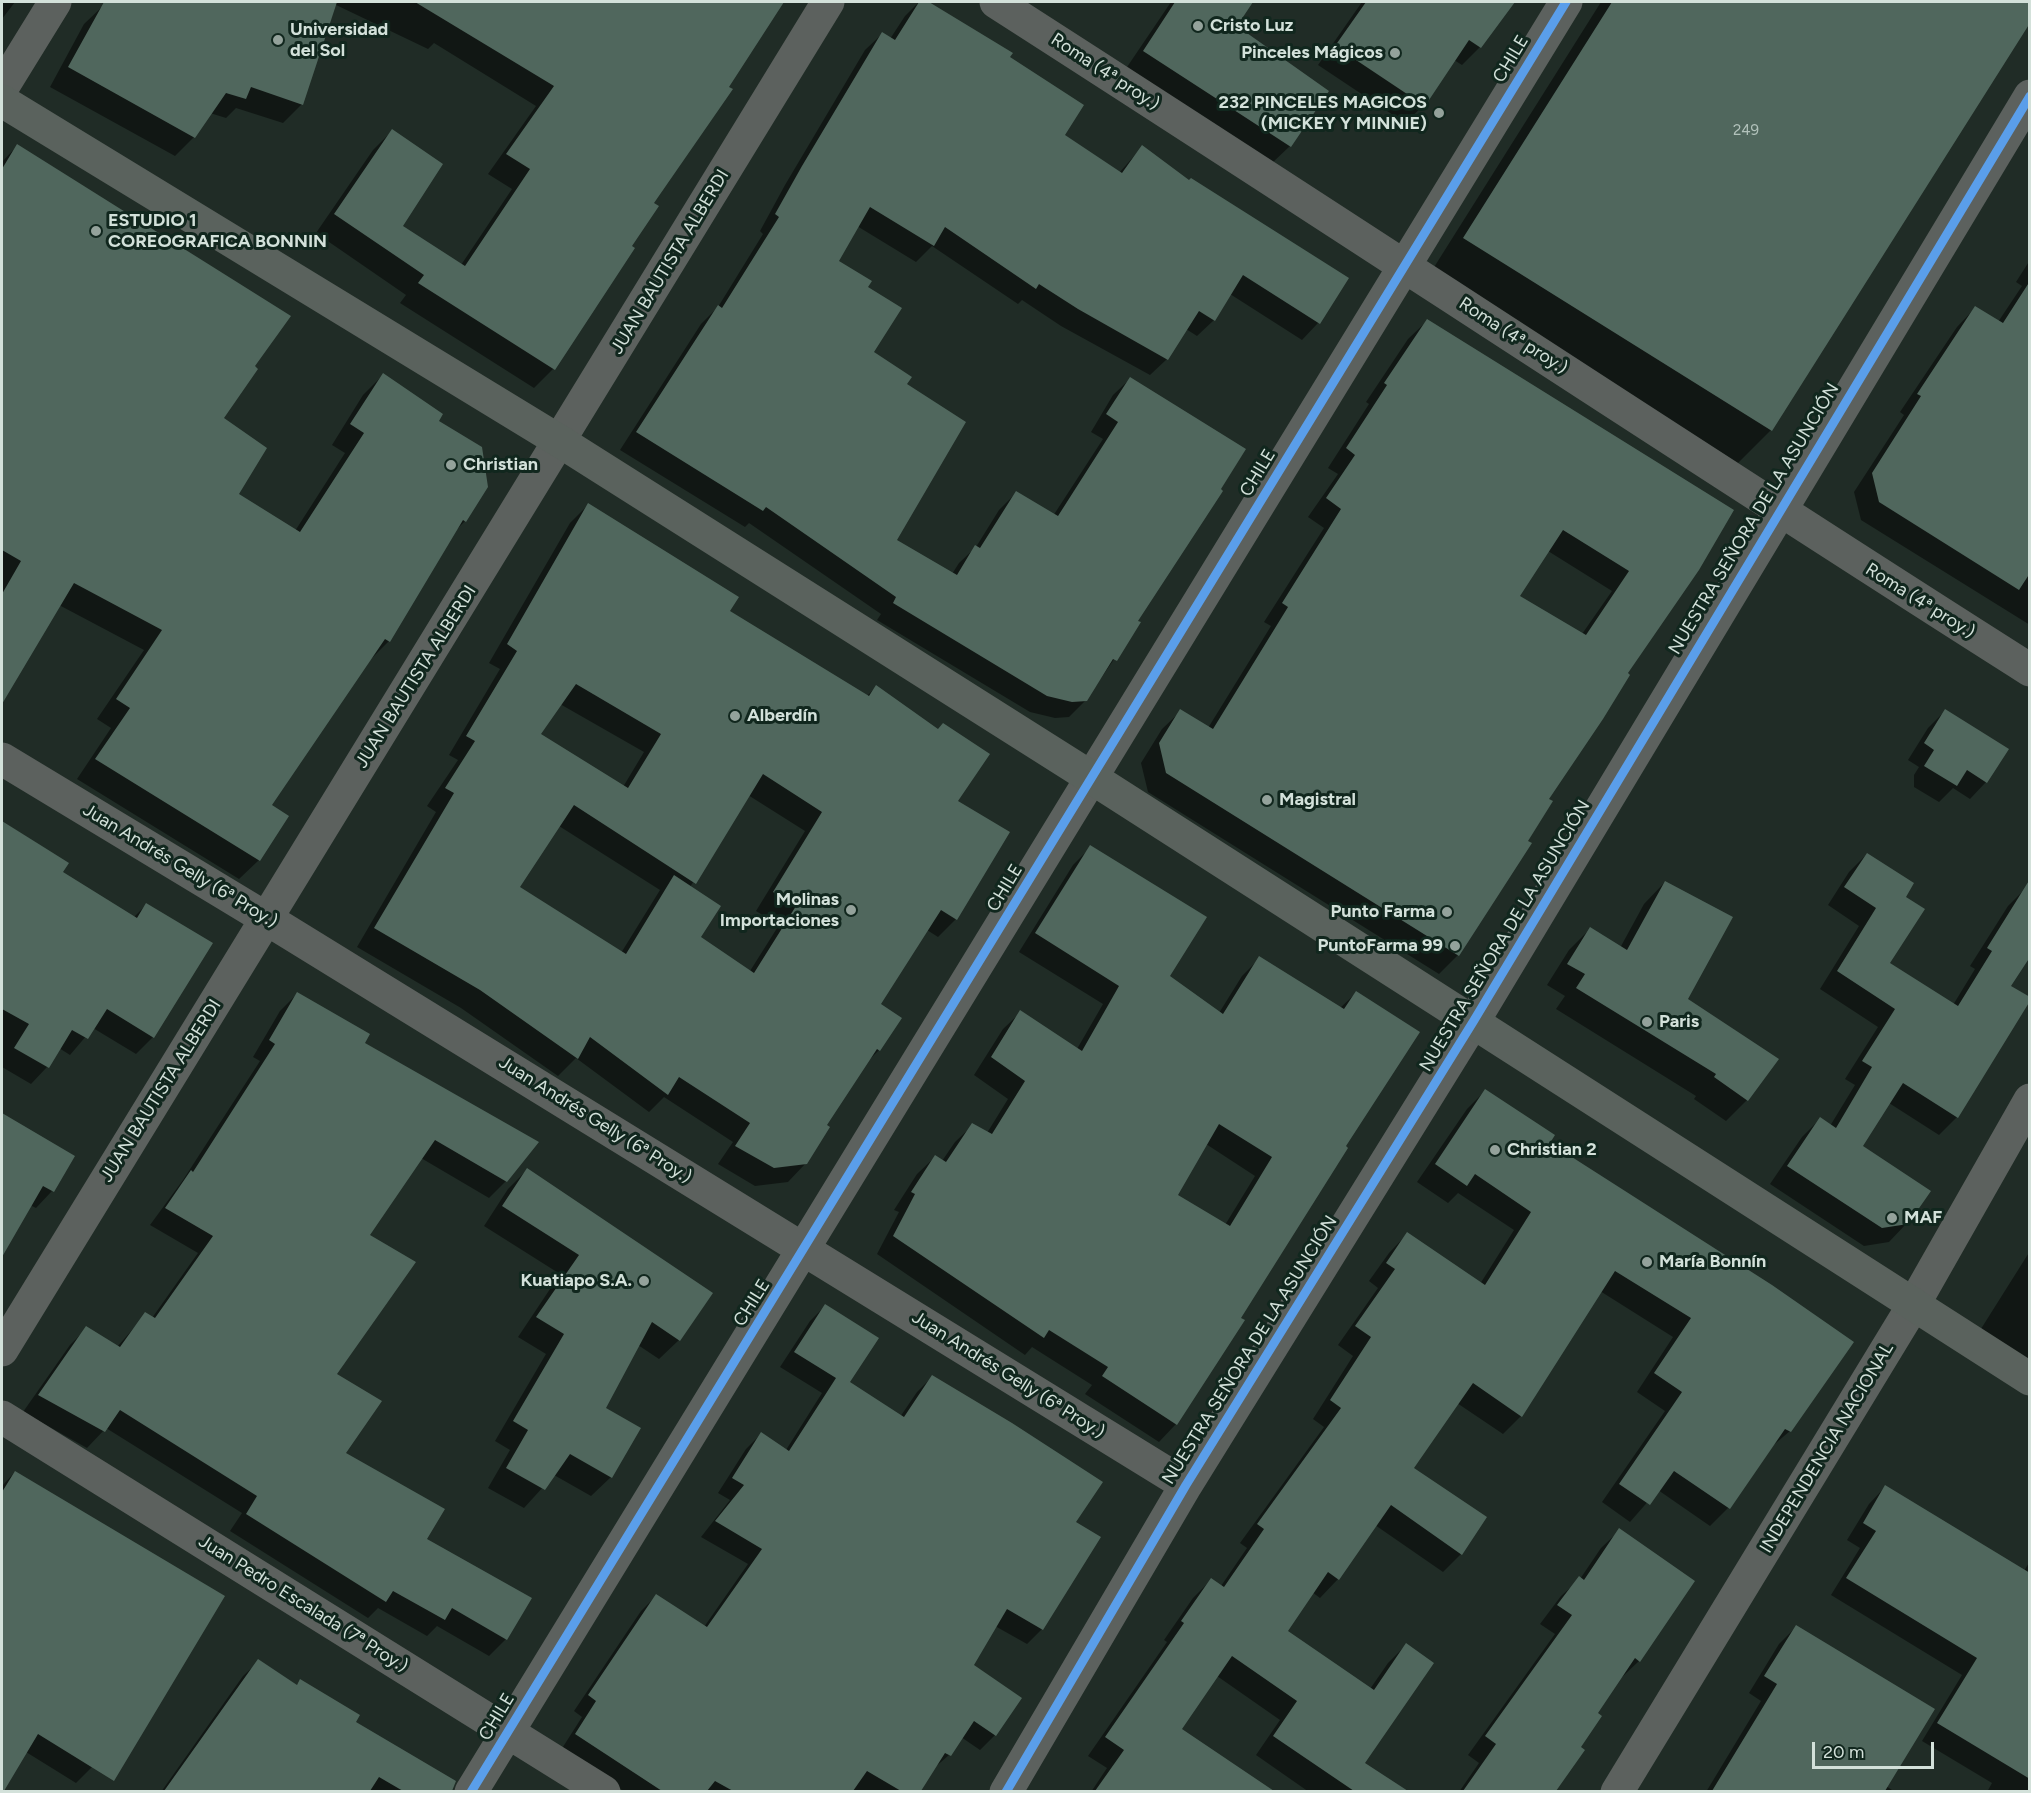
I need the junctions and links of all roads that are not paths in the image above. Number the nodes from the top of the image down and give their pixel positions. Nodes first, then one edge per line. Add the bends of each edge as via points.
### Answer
1 (55, 2) edge
2 (828, 2) edge
3 (996, 2) edge
4 (1566, 2) edge
5 (2, 88) edge
6 (2030, 96) edge
7 (2, 101) edge
8 (1405, 265) junction
9 (561, 442) junction
10 (1778, 511) junction
11 (2030, 670) edge
12 (2, 759) edge
13 (1092, 778) junction
14 (267, 919) junction
15 (1473, 1022) junction
16 (2030, 1100) edge
17 (804, 1249) junction
18 (1914, 1304) junction
19 (2, 1350) edge
20 (2030, 1379) edge
21 (2, 1417) edge
22 (1186, 1485) junction
23 (508, 1731) junction
24 (471, 1791) edge
25 (604, 1791) edge
26 (1006, 1791) edge
27 (1617, 1791) edge

1 - 5 street
2 - 9 street, JUAN BAUTISTA ALBERDI
3 - 8 street, Roma (4ª proy.)
4 - 8 street, CHILE
6 - 10 street, NUESTRA SEÑORA DE LA ASUNCIÓN
7 - 9 main road
8 - 10 street, Roma (4ª proy.)
8 - 13 street, CHILE
9 - 13 main road
9 - 14 street, JUAN BAUTISTA ALBERDI
10 - 11 street, Roma (4ª proy.)
10 - 15 street, NUESTRA SEÑORA DE LA ASUNCIÓN
12 - 14 street, Juan Andrés Gelly (6ª Proy.)
13 - 15 main road
13 - 17 street, CHILE
14 - 17 street, Juan Andrés Gelly (6ª Proy.)
14 - 19 street, JUAN BAUTISTA ALBERDI
15 - 18 main road
15 - 22 street, NUESTRA SEÑORA DE LA ASUNCIÓN
16 - 18 street, INDEPENDENCIA NACIONAL
17 - 22 street, Juan Andrés Gelly (6ª Proy.)
17 - 23 street, CHILE
18 - 20 main road
18 - 27 street, INDEPENDENCIA NACIONAL
21 - 23 street, Juan Pedro Escalada (7ª Proy.)
22 - 26 street, NUESTRA SEÑORA DE LA ASUNCIÓN
23 - 24 street, CHILE
23 - 25 street, Juan Pedro Escalada (7ª Proy.)

